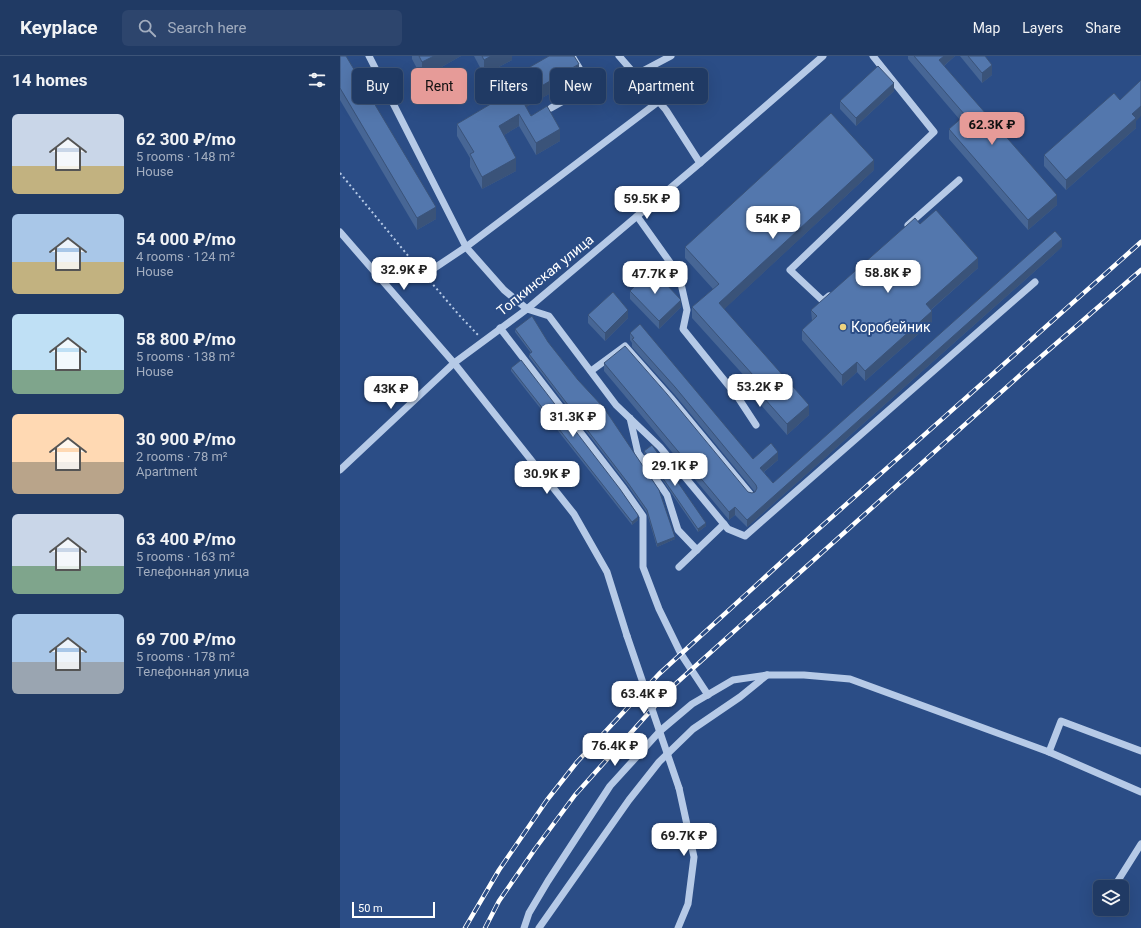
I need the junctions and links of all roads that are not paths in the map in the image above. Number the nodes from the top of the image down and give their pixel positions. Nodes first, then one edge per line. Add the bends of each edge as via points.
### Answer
1 (572, 56) edge
2 (619, 56) edge
3 (671, 56) edge
4 (823, 56) edge
5 (873, 56) edge
6 (372, 57) edge
7 (629, 68) edge
8 (648, 68) edge
9 (655, 104) edge
10 (660, 104) edge
11 (551, 108) dead end
12 (700, 163) junction
13 (959, 180) dead end
14 (637, 216) junction
15 (340, 232) edge
16 (900, 232) edge
17 (466, 247) junction
18 (424, 275) road end
19 (1035, 282) dead end
20 (835, 290) edge
21 (527, 309) junction
22 (500, 328) junction
23 (454, 363) junction
24 (591, 371) junction
25 (630, 418) junction
26 (756, 425) dead end
27 (340, 470) edge
28 (752, 496) edge
29 (724, 524) junction
30 (697, 550) junction
31 (679, 567) dead end
32 (767, 675) junction
33 (708, 694) junction
34 (1141, 751) edge
35 (1049, 752) junction
36 (1141, 792) edge
37 (1141, 844) edge
38 (1118, 880) edge
39 (524, 928) edge
40 (539, 928) edge
41 (678, 928) edge

1 - 11 street via 590,86
2 - 7 street
3 - 8 street
4 - 12 street, Топкинская улица
5 - 20 street via 934,132 790,270 823,301
6 - 17 street
9 - 17 street
10 - 12 street
12 - 14 street, Топкинская улица
13 - 16 street
14 - 21 street, Топкинская улица
14 - 26 street via 680,275 687,310 683,329 737,396
15 - 23 street
17 - 18 street
17 - 21 street via 504,290
19 - 29 street via 745,536 728,529
21 - 22 street, Топкинская улица
21 - 24 street via 550,316
22 - 23 street, Топкинская улица
22 - 33 street via 643,516 643,567 659,609 681,654
23 - 27 street, Топкинская улица
23 - 41 street, bridge via 574,514 607,572 679,788 694,857 688,904
24 - 25 street via 616,405
24 - 28 street via 626,346
25 - 29 street via 660,447
25 - 30 street via 638,453 667,495 678,530
29 - 30 street
30 - 31 street
32 - 33 street via 733,680
32 - 35 street via 804,675 850,680
32 - 40 street via 693,729 659,762 629,800
33 - 39 street via 660,731 610,786 548,881 529,913
34 - 35 street via 1061,722
35 - 36 street
37 - 38 street

